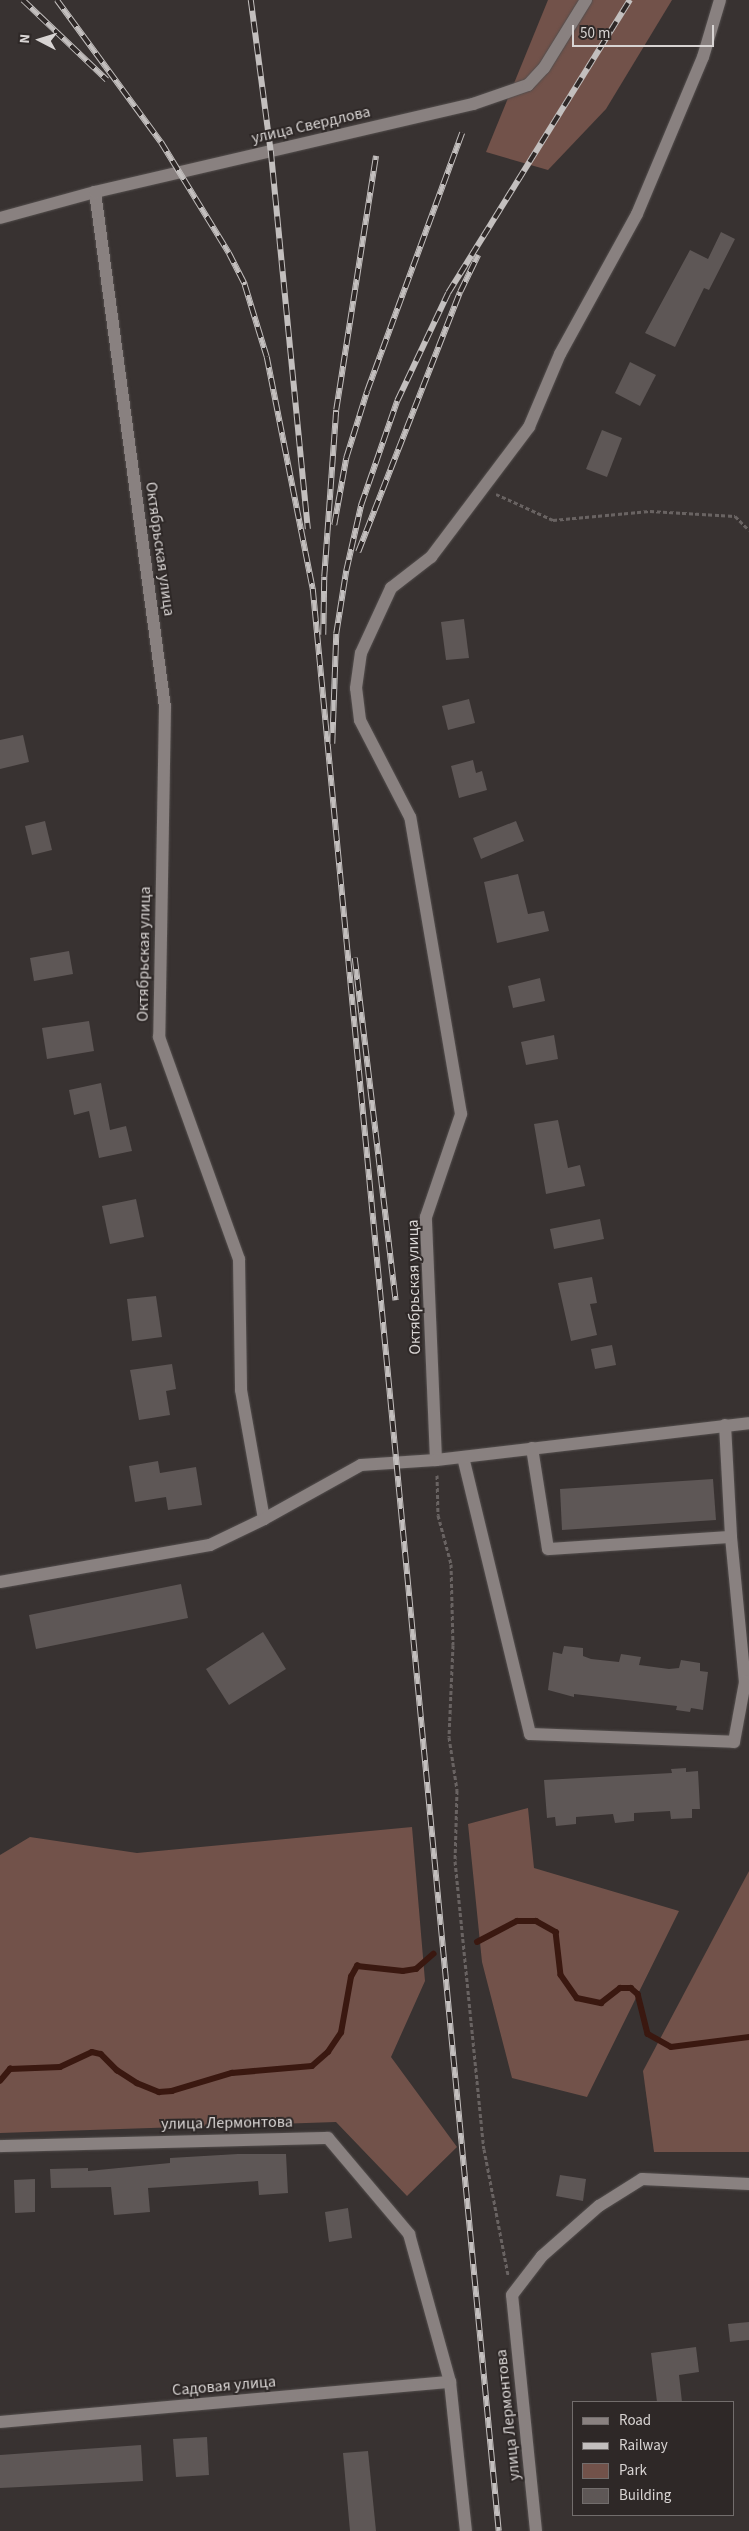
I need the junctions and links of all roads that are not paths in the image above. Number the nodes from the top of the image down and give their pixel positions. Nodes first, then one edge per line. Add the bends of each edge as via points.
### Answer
1 (586, 0) edge
2 (720, 0) edge
3 (96, 192) junction
4 (0, 218) edge
5 (749, 1423) edge
6 (725, 1425) junction
7 (532, 1448) junction
8 (463, 1457) junction
9 (436, 1460) junction
10 (264, 1519) junction
11 (730, 1537) junction
12 (0, 1582) edge
13 (747, 1681) edge
14 (0, 2146) edge
15 (749, 2184) edge
16 (450, 2382) junction
17 (0, 2422) edge
18 (466, 2531) edge
19 (536, 2531) edge

1 - 3 street, улица Свердлова via 544,68 528,84 473,104
2 - 9 street, Октябрьская улица via 704,57 637,214 560,354 529,427 431,557 391,588 360,654 356,688 360,720 410,817 462,1114 426,1217
3 - 4 street, улица Свердлова
3 - 10 street, Октябрьская улица via 165,707 159,1037 239,1259 241,1390
5 - 6 street
6 - 7 street
6 - 11 street
7 - 8 street
7 - 11 street via 548,1549
8 - 9 street
8 - 13 street via 530,1734 734,1742
9 - 10 street via 361,1464
10 - 12 street via 210,1545
11 - 13 street
14 - 16 street, улица Лермонтова via 328,2138 409,2234
15 - 19 street, улица Лермонтова via 642,2178 599,2206 549,2250 512,2295
16 - 17 street, Садовая улица
16 - 18 street

